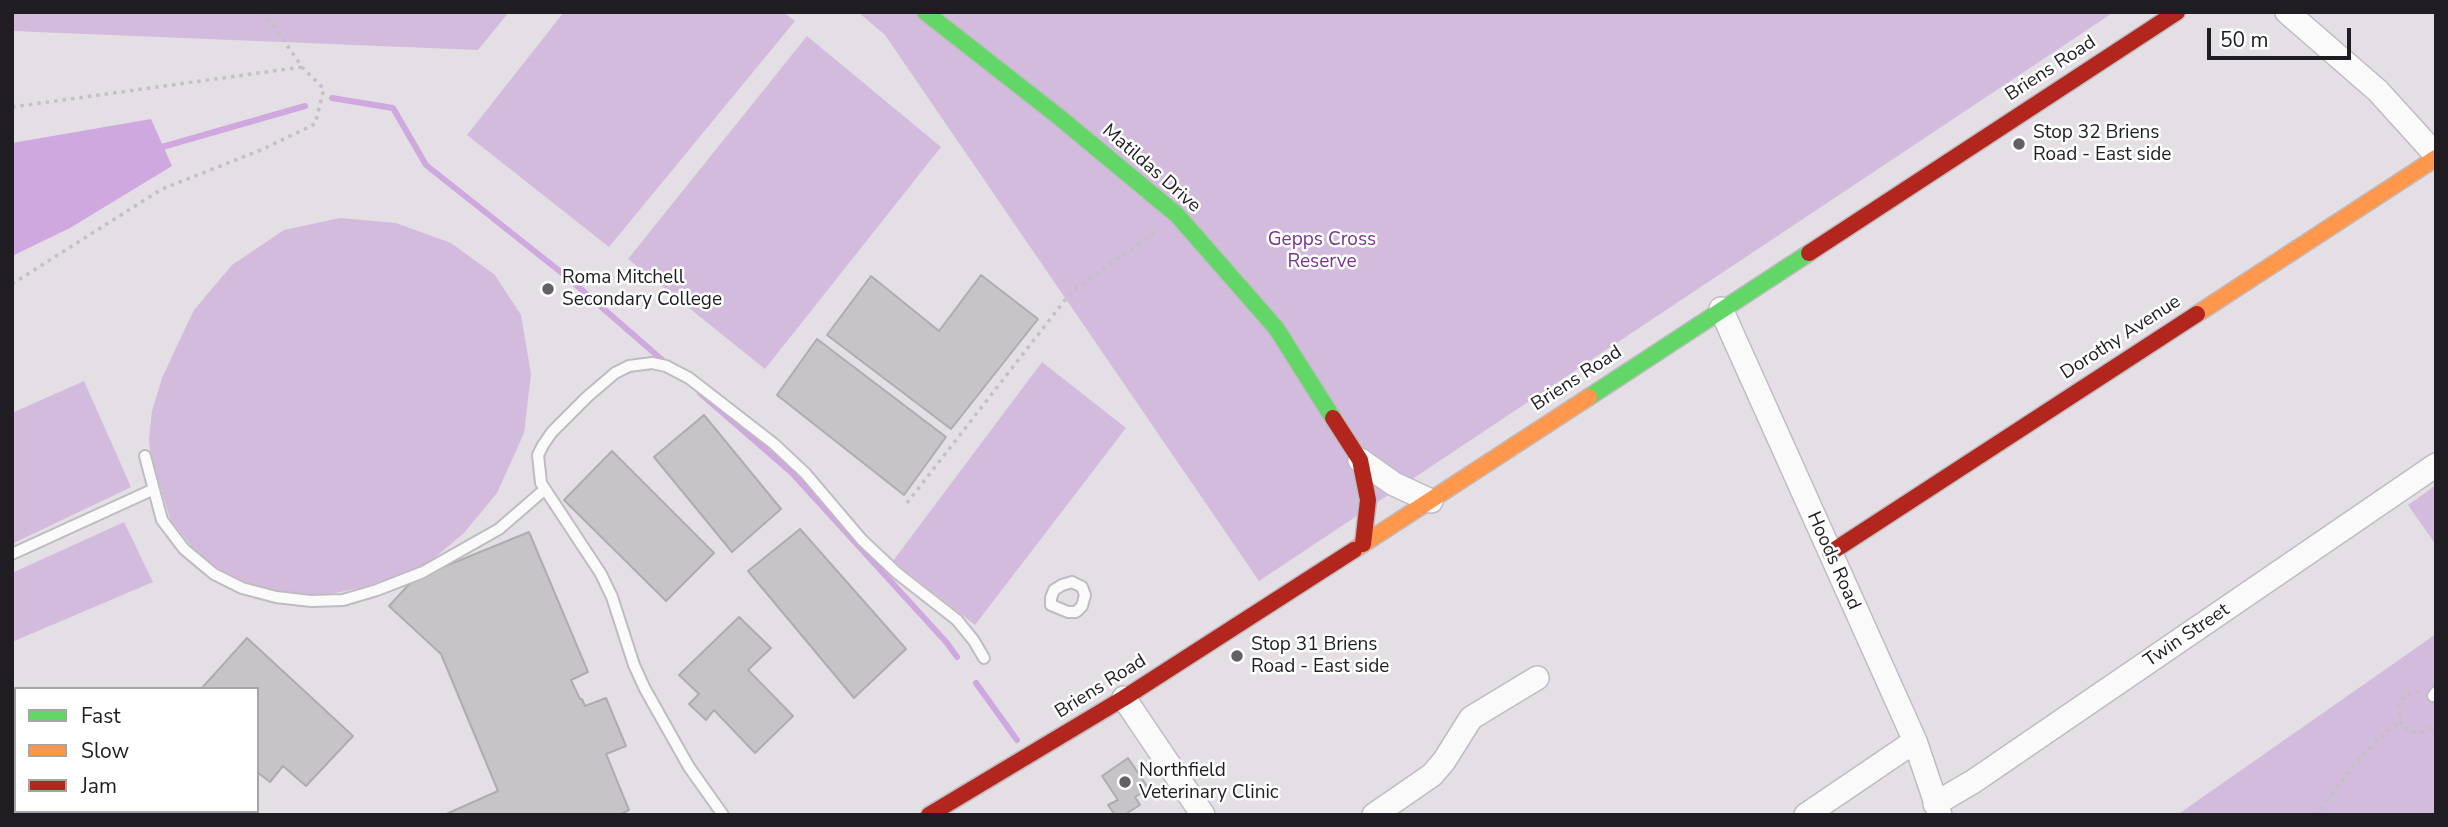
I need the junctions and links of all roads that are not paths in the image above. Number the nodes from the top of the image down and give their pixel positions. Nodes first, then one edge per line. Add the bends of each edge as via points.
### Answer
1 (925, 12) edge
2 (2176, 12) edge
3 (2287, 12) edge
4 (2436, 156) edge
5 (1721, 309) junction
6 (145, 456) dead end
7 (1360, 460) junction
8 (2436, 464) edge
9 (152, 490) junction
10 (544, 490) junction
11 (1431, 500) junction
12 (1363, 544) junction
13 (1830, 553) junction
14 (12, 554) edge
15 (984, 658) dead end
16 (1537, 678) dead end
17 (1124, 698) junction
18 (1915, 741) junction
19 (997, 776) junction
20 (1937, 810) edge
21 (723, 815) edge
22 (929, 815) edge
23 (952, 815) edge
24 (1203, 815) edge
25 (1374, 815) edge
26 (1806, 815) edge

1 - 7 main road, Matildas Drive via 1177,215 1276,328
2 - 5 main road, Briens Road
3 - 4 street via 2378,91
4 - 13 main road, Dorothy Avenue
5 - 11 main road, Briens Road
5 - 13 street, Hoods Road
6 - 9 lane
7 - 11 street via 1394,484
7 - 12 main road, Matildas Drive via 1368,500
8 - 20 street, Twin Street
9 - 10 lane via 162,520 184,549 214,574 242,588 311,601 343,600 423,572 499,529
9 - 14 lane
10 - 15 lane via 538,455 552,432 615,373 629,366 666,366 689,378 774,444 862,540 957,620
10 - 21 lane via 601,574 645,690
11 - 12 main road, Briens Road
12 - 17 main road, Briens Road
13 - 18 street, Hoods Road
16 - 25 street via 1471,718 1432,775
17 - 19 main road, Briens Road
17 - 24 street
18 - 20 street, Hoods Road
18 - 26 street
19 - 22 main road, Briens Road
19 - 23 main road, Briens Road

